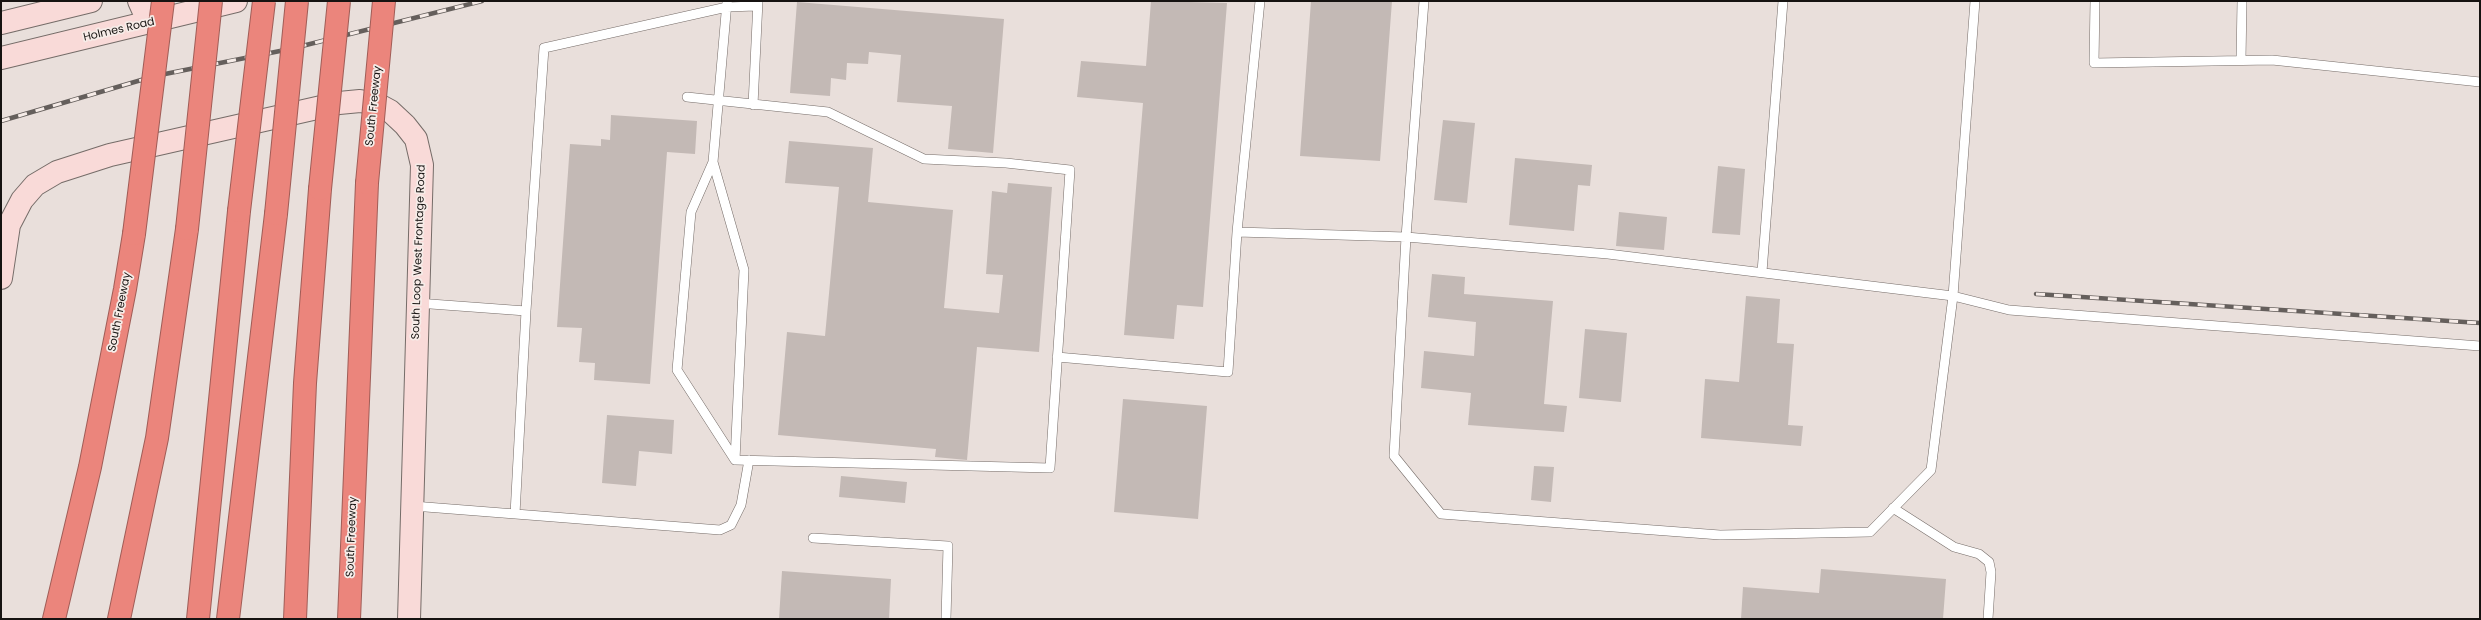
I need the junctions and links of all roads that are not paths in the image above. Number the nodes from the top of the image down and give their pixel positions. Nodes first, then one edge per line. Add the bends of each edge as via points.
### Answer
1 (91, 1) edge
2 (140, 1) edge
3 (164, 1) edge
4 (211, 1) edge
5 (236, 1) edge
6 (264, 1) edge
7 (297, 1) edge
8 (339, 1) edge
9 (384, 1) edge
10 (1260, 1) edge
11 (1424, 1) edge
12 (1783, 1) edge
13 (1975, 1) edge
14 (2095, 1) edge
15 (2242, 1) edge
16 (727, 4) edge
17 (757, 4) edge
18 (1, 23) edge
19 (149, 24) junction
20 (1, 58) edge
21 (2241, 60) junction
22 (2480, 82) edge
23 (687, 97) dead end
24 (719, 101) junction
25 (753, 105) junction
26 (713, 162) junction
27 (1237, 232) junction
28 (1406, 237) junction
29 (1762, 272) junction
30 (1, 278) edge
31 (1953, 296) junction
32 (417, 303) junction
33 (526, 310) junction
34 (2480, 346) edge
35 (1057, 357) junction
36 (735, 460) junction
37 (749, 460) junction
38 (412, 506) junction
39 (1894, 508) junction
40 (515, 514) junction
41 (813, 538) dead end
42 (54, 619) edge
43 (119, 619) edge
44 (198, 619) edge
45 (228, 619) edge
46 (295, 619) edge
47 (349, 619) edge
48 (409, 619) edge
49 (946, 619) edge
50 (1988, 619) edge

1 - 18 main road
2 - 19 main road
3 - 42 highway, South Freeway, bridge via 126,289 90,467
4 - 43 highway, bridge via 187,229 157,438
5 - 19 main road, Holmes Road
6 - 44 highway, bridge via 239,211
7 - 45 highway, bridge via 276,214
8 - 46 highway, bridge via 320,189 305,383
9 - 47 highway, South Freeway, bridge via 367,183
10 - 27 lane
11 - 28 lane
12 - 29 lane
13 - 31 lane
14 - 21 lane via 2094,63
15 - 21 lane
16 - 17 lane
16 - 24 lane
16 - 33 lane via 544,48
17 - 25 lane
19 - 20 main road, Holmes Road
21 - 22 lane via 2272,60
23 - 24 lane
24 - 25 lane
24 - 26 lane
25 - 35 lane via 828,112 924,158 1070,170
26 - 36 lane via 744,270
26 - 36 lane via 691,212 677,370
27 - 28 lane
27 - 35 lane via 1228,372
28 - 29 lane via 1608,254
28 - 39 lane via 1394,456 1441,514 1720,535 1870,532
29 - 31 lane
30 - 32 main road, South Loop West Frontage Road via 9,225 22,200 35,185 56,172 110,155 339,102 360,101 377,104 390,111 406,125 416,139 420,152 422,187
31 - 34 lane via 2009,310
31 - 39 lane via 1931,470
32 - 33 lane
32 - 38 main road, South Loop West Frontage Road
33 - 40 lane
35 - 37 lane via 1050,468
36 - 37 lane
37 - 40 lane via 741,505 731,525 720,530
38 - 40 lane
38 - 48 main road, South Loop West Frontage Road
39 - 50 lane via 1954,547 1980,554 1989,562 1991,572
41 - 49 lane via 948,546

